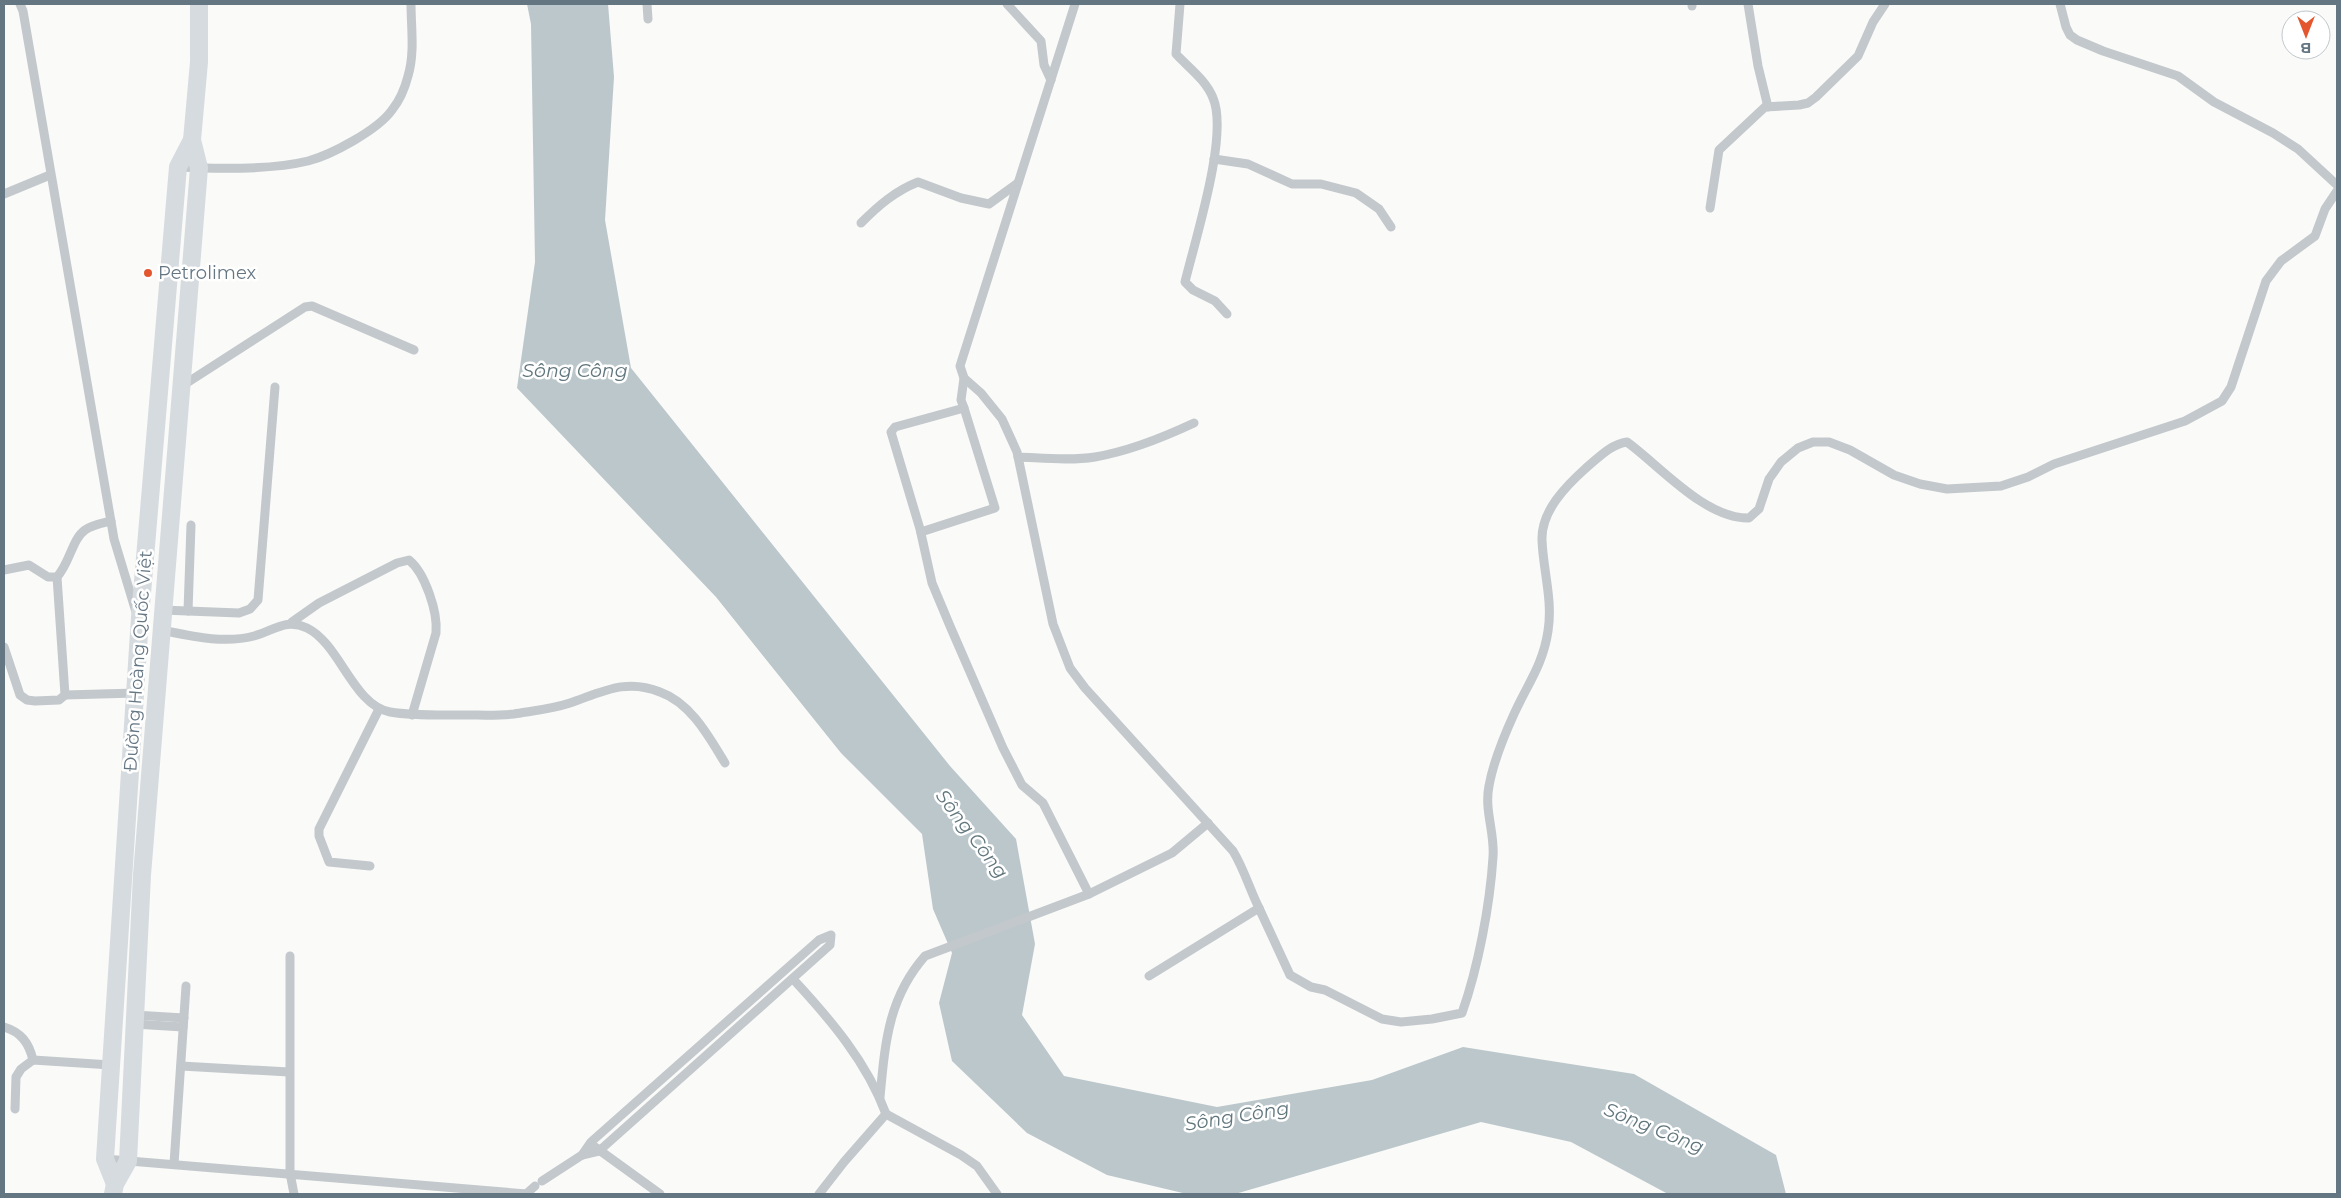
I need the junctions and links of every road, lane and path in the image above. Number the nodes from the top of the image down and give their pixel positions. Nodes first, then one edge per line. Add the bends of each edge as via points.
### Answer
1 (20, 4) edge
2 (199, 4) edge
3 (411, 4) edge
4 (647, 4) edge
5 (1007, 4) edge
6 (1075, 4) edge
7 (1180, 4) edge
8 (1748, 4) edge
9 (1885, 4) edge
10 (2060, 4) edge
11 (648, 19) dead end
12 (1051, 80) junction
13 (1768, 107) junction
14 (192, 140) junction
15 (1214, 159) junction
16 (178, 167) junction
17 (199, 168) junction
18 (50, 175) junction
19 (1018, 183) junction
20 (2337, 185) edge
21 (2337, 191) edge
22 (4, 194) edge
23 (1710, 208) dead end
24 (862, 223) dead end
25 (1392, 227) dead end
26 (1227, 314) dead end
27 (414, 350) dead end
28 (964, 378) junction
29 (180, 387) junction
30 (275, 388) dead end
31 (964, 408) junction
32 (1194, 423) dead end
33 (1018, 457) junction
34 (111, 521) junction
35 (191, 525) dead end
36 (921, 532) junction
37 (4, 570) edge
38 (57, 577) junction
39 (188, 611) junction
40 (140, 617) junction
41 (161, 620) junction
42 (292, 622) junction
43 (4, 647) edge
44 (136, 693) junction
45 (65, 695) junction
46 (379, 708) junction
47 (412, 715) junction
48 (725, 763) dead end
49 (1208, 823) junction
50 (370, 866) dead end
51 (1089, 894) junction
52 (1259, 908) junction
53 (290, 956) dead end
54 (1149, 976) dead end
55 (793, 979) junction
56 (186, 986) dead end
57 (134, 1020) junction
58 (184, 1022) junction
59 (4, 1027) edge
60 (34, 1060) junction
61 (111, 1065) junction
62 (181, 1066) junction
63 (289, 1072) junction
64 (880, 1097) junction
65 (15, 1109) dead end
66 (886, 1114) junction
67 (591, 1142) junction
68 (599, 1151) junction
69 (579, 1156) junction
70 (105, 1160) junction
71 (128, 1161) junction
72 (174, 1164) junction
73 (290, 1174) junction
74 (114, 1189) edge
75 (469, 1192) edge
76 (294, 1194) edge
77 (526, 1194) edge
78 (660, 1194) edge
79 (819, 1194) edge
80 (997, 1194) edge

1 - 18 street
2 - 14 highway, Đường Hoàng Quốc Việt via 199,62
3 - 17 street via 409,75 391,112 376,124 345,145 308,161 257,167
4 - 11 street
5 - 12 street via 1041,42 1044,65
6 - 12 street
7 - 15 street via 1176,54 1213,96 1218,112
8 - 13 street
9 - 13 street via 1858,56 1816,97 1799,105
10 - 20 street via 2066,27 2077,40 2178,76 2214,102 2298,149
12 - 19 street
13 - 23 street via 1719,150
14 - 16 highway, Đường Hoàng Quốc Việt
14 - 17 highway, Đường Hoàng Quốc Việt
15 - 25 street via 1248,164 1292,184 1320,184 1356,193 1379,209
15 - 26 street via 1185,282 1215,301
16 - 17 street
16 - 40 highway, Đường Hoàng Quốc Việt
17 - 29 highway, Đường Hoàng Quốc Việt
18 - 22 street
18 - 34 street
19 - 24 street via 989,204 961,198 918,182 896,193
19 - 28 street via 960,366
21 - 52 street via 2325,209 2315,236 2282,261 2266,281 2236,378 2222,402 2185,421 2054,464 2001,486 1976,488 1947,489 1920,484 1894,475 1850,450 1829,442 1813,442 1798,448 1781,462 1769,479 1759,509 1749,518 1728,515 1706,504 1627,442 1612,447 1581,472 1559,496 1544,525 1542,540 1547,574 1548,630 1537,671 1514,714 1489,786 1487,813 1494,856 1479,947 1462,1013 1409,1021 1382,1019 1325,990 1311,987 1290,975
27 - 29 street via 312,306 305,307
28 - 31 street via 961,400
28 - 33 street via 1002,419
29 - 41 highway, Đường Hoàng Quốc Việt
30 - 39 street via 258,600 250,609 239,613
31 - 36 street via 994,508
31 - 36 street via 892,429
32 - 33 street via 1148,443 1094,457
33 - 49 street via 1052,624 1070,668
34 - 38 street via 85,529
34 - 40 street via 127,584
35 - 39 street
36 - 51 street via 932,583 1003,748 1022,785 1043,803
37 - 38 street via 29,565 48,577
38 - 45 street
39 - 41 street
40 - 41 highway
40 - 44 highway, Đường Hoàng Quốc Việt
41 - 42 street via 219,640 242,639
41 - 57 highway, Đường Hoàng Quốc Việt
42 - 46 street via 309,629 326,645 373,707
42 - 47 street via 319,603 397,563 409,560 418,566 437,620
43 - 45 street via 20,695 27,700 59,700
44 - 45 street
44 - 61 highway, Đường Hoàng Quốc Việt
46 - 47 street
46 - 50 street via 319,829 329,862
47 - 48 street via 511,714 569,703 626,685 662,692 687,710
49 - 51 street via 1172,853
49 - 52 street via 1241,863
51 - 64 street via 925,956 912,972 894,1007
52 - 54 street
53 - 63 street
55 - 64 street via 830,1018
55 - 67 street via 830,945 831,935 819,940
55 - 68 street
56 - 58 street
57 - 58 street
57 - 71 highway, Đường Hoàng Quốc Việt
58 - 62 street
59 - 60 street via 25,1039
60 - 61 street
60 - 65 street via 20,1069 16,1077
61 - 70 highway, Đường Hoàng Quốc Việt
62 - 63 street
62 - 72 street
63 - 73 street
64 - 66 street
66 - 79 street
66 - 80 street via 977,1166
67 - 68 street
67 - 69 street
68 - 69 street
68 - 78 street
69 - 77 street
70 - 71 street
70 - 74 highway, Đường Hoàng Quốc Việt
71 - 72 street
71 - 74 highway, Đường Hoàng Quốc Việt
72 - 73 street
73 - 75 street
73 - 76 street
75 - 77 street

